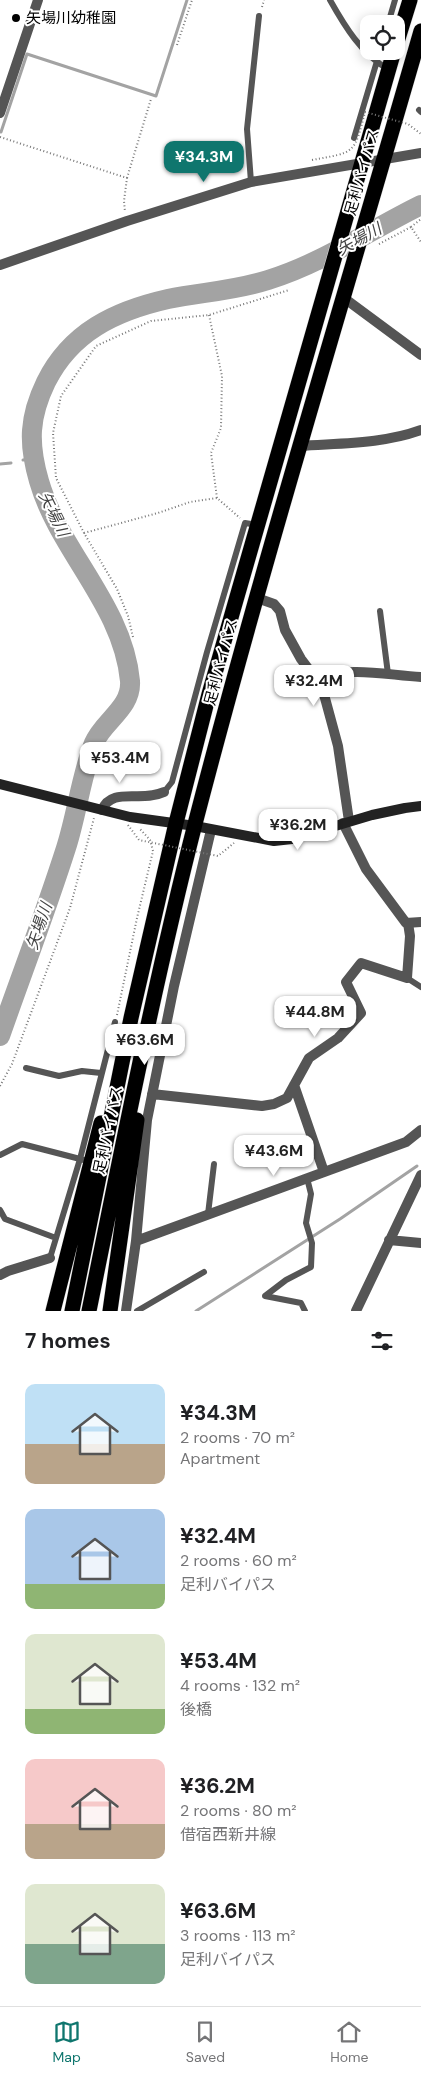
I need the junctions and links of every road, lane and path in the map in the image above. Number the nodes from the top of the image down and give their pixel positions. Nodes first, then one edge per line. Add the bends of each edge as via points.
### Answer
1 (38, 0) edge
2 (192, 0) edge
3 (330, 0) edge
4 (395, 0) edge
5 (410, 0) edge
6 (391, 15) edge
7 (259, 16) dead end
8 (405, 16) edge
9 (421, 31) edge
10 (177, 45) dead end
11 (382, 60) edge
12 (387, 60) edge
13 (383, 66) junction
14 (151, 99) dead end
15 (0, 114) edge
16 (421, 134) edge
17 (0, 137) edge
18 (354, 138) dead end
19 (421, 153) edge
20 (384, 158) junction
21 (312, 160) dead end
22 (361, 164) junction
23 (127, 178) junction
24 (251, 182) junction
25 (421, 219) edge
26 (127, 221) junction
27 (411, 227) junction
28 (421, 242) edge
29 (379, 244) dead end
30 (0, 265) edge
31 (289, 290) dead end
32 (344, 298) junction
33 (209, 315) junction
34 (421, 355) edge
35 (421, 430) edge
36 (300, 446) junction
37 (217, 498) junction
38 (252, 524) junction
39 (84, 533) junction
40 (257, 598) junction
41 (380, 611) dead end
42 (133, 638) dead end
43 (388, 674) junction
44 (421, 677) edge
45 (314, 680) junction
46 (0, 784) edge
47 (164, 792) joint
48 (421, 806) edge
49 (96, 809) junction
50 (141, 819) junction
51 (346, 822) junction
52 (176, 823) junction
53 (128, 825) dead end
54 (194, 826) junction
55 (211, 830) junction
56 (234, 843) dead end
57 (421, 922) edge
58 (408, 923) junction
59 (406, 978) junction
60 (421, 987) edge
61 (131, 1018) junction
62 (115, 1022) joint
63 (146, 1034) junction
64 (26, 1068) dead end
65 (101, 1072) junction
66 (294, 1085) junction
67 (0, 1086) edge
68 (152, 1094) junction
69 (421, 1130) edge
70 (0, 1155) edge
71 (85, 1160) junction
72 (214, 1164) dead end
73 (324, 1172) junction
74 (421, 1175) edge
75 (307, 1178) junction
76 (0, 1210) edge
77 (208, 1214) junction
78 (3, 1221) edge
79 (56, 1238) junction
80 (389, 1240) junction
81 (136, 1241) junction
82 (421, 1243) edge
83 (50, 1258) joint
84 (204, 1272) dead end
85 (0, 1275) edge
86 (53, 1311) edge
87 (72, 1311) edge
88 (89, 1311) edge
89 (110, 1311) edge
90 (126, 1311) edge
91 (137, 1311) edge
92 (305, 1311) edge
93 (356, 1311) edge

1 - 15 street
2 - 10 path
3 - 13 lane via 352,35
4 - 6 lane
5 - 8 highway
7 - 24 lane via 248,128
9 - 20 highway, 足利バイパス
11 - 13 lane
12 - 13 highway, 足利バイパス
13 - 18 lane via 368,88
13 - 22 highway, 足利バイパス
14 - 23 path
16 - 21 path, bridge via 408,124 365,112 352,149 344,154
17 - 23 path
19 - 20 street
20 - 22 street
20 - 32 highway, 足利バイパス
22 - 24 street
22 - 38 highway, 足利バイパス
23 - 26 path via 124,201
24 - 26 street
25 - 27 path
26 - 30 street
27 - 28 path
27 - 29 path
31 - 33 path
32 - 34 street
32 - 36 highway, 足利バイパス
33 - 37 path via 222,376 221,428 212,453
33 - 39 path via 152,321 96,346 62,396 52,433 56,478
35 - 36 street via 406,436 372,441
36 - 40 highway, 足利バイパス
37 - 38 path
37 - 39 path via 190,502
38 - 47 lane via 207,652 172,782
38 - 52 highway, 足利バイパス
39 - 42 path via 117,589
40 - 45 street via 274,604 280,611 285,630
40 - 54 highway, 足利バイパス
41 - 43 lane
43 - 44 street
43 - 45 street via 344,672
45 - 51 street via 322,687 338,746
46 - 49 main road
47 - 49 street via 145,798 114,797
48 - 51 main road
49 - 50 main road
49 - 67 path via 70,908 12,1064
50 - 52 main road
50 - 62 path via 140,831 150,840 153,851
51 - 55 main road via 282,841
51 - 58 street via 366,869
52 - 54 main road
52 - 61 highway, 足利バイパス
53 - 56 path, bridge via 139,840 218,856
54 - 55 main road
54 - 63 highway, 足利バイパス
55 - 68 street
57 - 58 street
58 - 59 street
59 - 60 lane
59 - 66 street via 361,963 346,982 361,1013 338,1038 308,1058
61 - 71 highway
61 - 87 highway, 足利バイパス
62 - 65 lane
63 - 88 highway, 足利バイパス
63 - 89 highway via 133,1156
64 - 65 lane via 59,1076 82,1071
65 - 71 lane
66 - 68 street via 287,1098 262,1106
66 - 73 street
68 - 81 street
69 - 73 street via 406,1142
70 - 71 lane via 22,1144
71 - 79 lane
71 - 86 highway
72 - 77 lane
73 - 75 street
74 - 80 street
75 - 77 street
75 - 92 lane via 311,1194 306,1223 312,1243 311,1267 265,1296 301,1303
76 - 78 lane
77 - 81 street
78 - 79 lane
79 - 83 lane
80 - 82 street
80 - 93 street
81 - 90 street
83 - 85 street
84 - 91 lane

